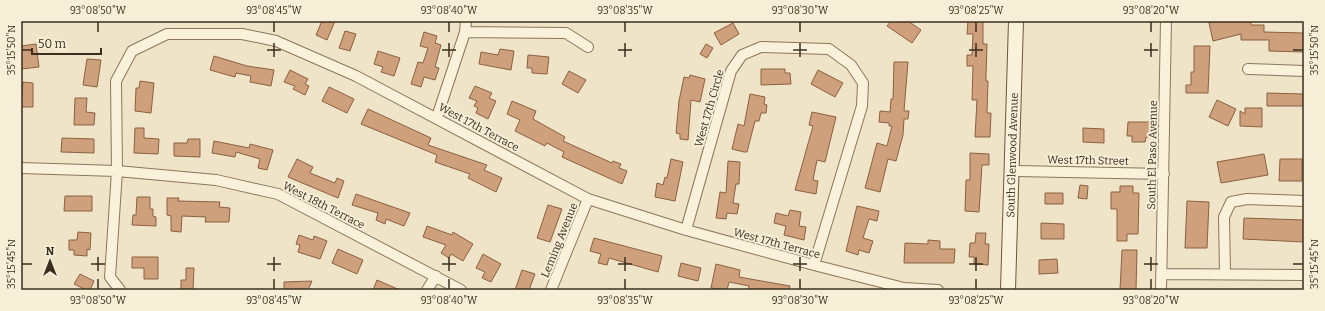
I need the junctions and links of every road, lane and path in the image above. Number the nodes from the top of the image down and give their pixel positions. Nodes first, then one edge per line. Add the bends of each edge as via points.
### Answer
1 (466, 21) edge
2 (1016, 21) edge
3 (1166, 21) edge
4 (466, 32) junction
5 (588, 47) dead end
6 (1248, 69) dead end
7 (1304, 71) edge
8 (437, 117) junction
9 (21, 168) edge
10 (117, 171) junction
11 (1012, 171) junction
12 (1164, 174) junction
13 (588, 199) junction
14 (1304, 202) edge
15 (686, 230) junction
16 (814, 265) junction
17 (1226, 273) junction
18 (1161, 274) junction
19 (1304, 275) edge
20 (436, 276) junction
21 (120, 290) edge
22 (426, 290) edge
23 (461, 290) edge
24 (551, 290) edge
25 (938, 290) edge
26 (1008, 290) edge
27 (1161, 290) edge

1 - 4 street
2 - 11 street, South Glenwood Avenue
3 - 12 street, South El Paso Avenue
4 - 5 street via 566,33
4 - 8 street
6 - 7 street
8 - 10 street, West 17th Terrace via 356,76 276,41 242,34 167,34 132,51 116,81
8 - 13 street, West 17th Terrace
9 - 10 street, West 18th Terrace
10 - 20 street, West 18th Terrace via 216,180 278,194
10 - 21 street, West 17th Terrace via 110,277
11 - 12 street, West 17th Street
11 - 26 street, South Glenwood Avenue
12 - 18 street, South El Paso Avenue
13 - 15 street, West 17th Terrace
13 - 24 street, Leming Avenue
14 - 17 street via 1248,199 1231,202 1224,217
15 - 16 street, West 17th Terrace
15 - 16 street, West 17th Circle via 731,71 742,55 761,47 829,49 851,65 862,83 862,106
16 - 25 street, West 17th Terrace via 904,288
17 - 18 street
17 - 19 street
18 - 27 street, South El Paso Avenue
20 - 22 street
20 - 23 street, West 18th Terrace

